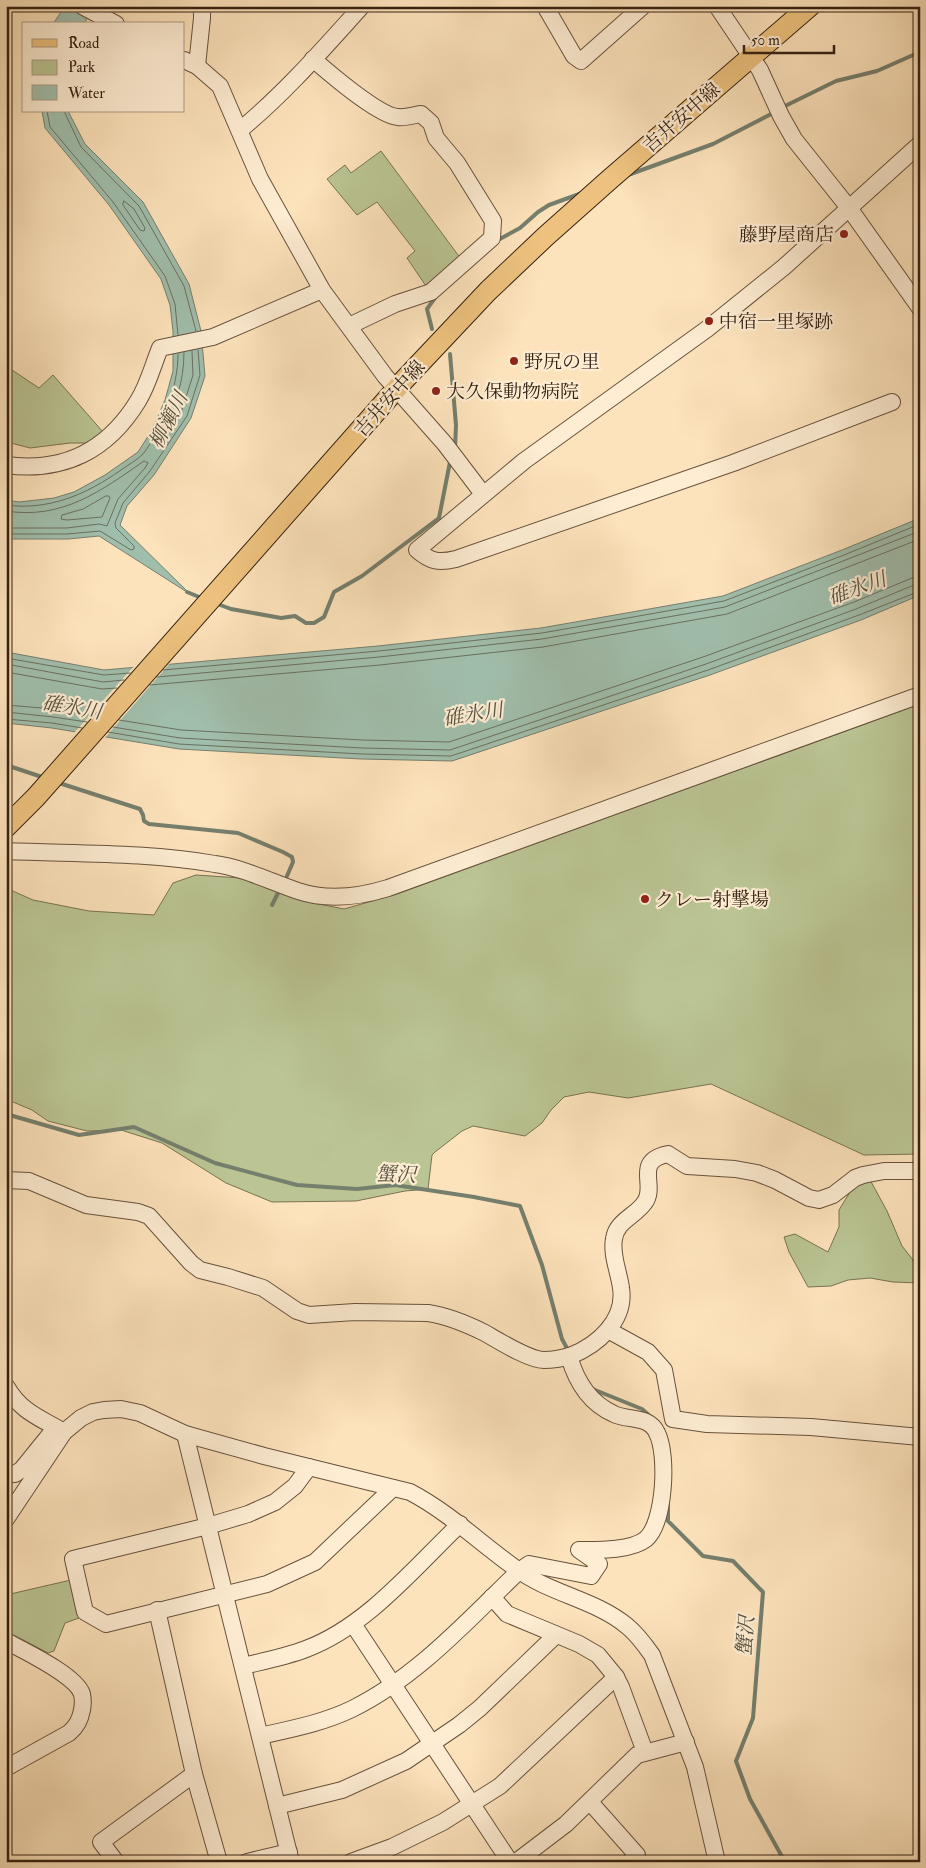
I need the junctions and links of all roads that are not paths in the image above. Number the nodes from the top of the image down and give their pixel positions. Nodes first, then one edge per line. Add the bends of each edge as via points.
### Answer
1 (202, 6) edge
2 (362, 6) edge
3 (545, 6) edge
4 (644, 6) edge
5 (718, 6) edge
6 (810, 6) edge
7 (89, 10) edge
8 (112, 22) edge
9 (751, 57) junction
10 (314, 59) junction
11 (190, 63) edge
12 (240, 130) junction
13 (920, 144) edge
14 (849, 208) junction
15 (322, 290) junction
16 (920, 308) edge
17 (349, 326) junction
18 (396, 389) junction
19 (892, 402) dead end
20 (6, 465) edge
21 (483, 494) junction
22 (920, 695) edge
23 (6, 827) edge
24 (6, 852) edge
25 (920, 1171) edge
26 (6, 1180) edge
27 (608, 1330) junction
28 (569, 1356) junction
29 (6, 1386) edge
30 (60, 1430) junction
31 (186, 1434) junction
32 (920, 1437) edge
33 (309, 1467) junction
34 (6, 1473) edge
35 (393, 1488) junction
36 (6, 1519) edge
37 (460, 1524) junction
38 (208, 1526) junction
39 (519, 1571) junction
40 (225, 1594) junction
41 (492, 1597) junction
42 (157, 1610) junction
43 (353, 1624) junction
44 (556, 1635) junction
45 (6, 1641) edge
46 (243, 1666) junction
47 (616, 1677) junction
48 (393, 1685) junction
49 (260, 1736) junction
50 (686, 1742) junction
51 (432, 1744) junction
52 (644, 1752) junction
53 (6, 1768) edge
54 (194, 1774) junction
55 (590, 1802) junction
56 (472, 1804) junction
57 (277, 1806) junction
58 (290, 1857) edge
59 (116, 1862) edge
60 (219, 1862) edge
61 (247, 1862) edge
62 (351, 1862) edge
63 (510, 1862) edge
64 (516, 1862) edge
65 (630, 1862) edge
66 (717, 1862) edge

1 - 11 street
2 - 10 street
3 - 4 street via 574,56 581,60
5 - 9 street
6 - 9 main road, 吉井安中線
7 - 8 street
9 - 14 street via 794,139
9 - 18 main road, 吉井安中線 via 546,236 488,291
10 - 12 street
10 - 17 street via 328,73 384,113 397,117 421,114 431,123 436,138 457,164 493,221 492,238 431,292 395,304
11 - 12 street via 220,86
12 - 15 street via 260,179
13 - 14 street
14 - 16 street
14 - 21 street via 706,329 565,430
15 - 17 street
15 - 20 street via 213,337 160,348 139,399 111,436 95,448 46,466
17 - 18 street
18 - 21 street via 445,444
18 - 23 main road, 吉井安中線 via 30,804
19 - 21 street via 733,463 456,559 437,562 417,550
22 - 24 street via 368,894 336,897 299,892 235,868 198,861
25 - 27 street via 884,1171 863,1175 833,1195 819,1200 757,1173 687,1166 668,1154 660,1156 648,1169 649,1196 617,1230 614,1238 622,1294 621,1307
26 - 28 street via 30,1181 86,1205 149,1216 200,1270 263,1288 309,1315 355,1312 434,1314 469,1325 518,1351 543,1360
27 - 28 street via 598,1340
27 - 32 street via 648,1352 664,1370 673,1419 707,1424 811,1427
28 - 39 street via 584,1390 595,1402 614,1415 643,1420 657,1433 664,1486 660,1507 652,1530 635,1544 579,1550 599,1564 591,1576 529,1564
29 - 30 street via 14,1400 29,1413
30 - 31 street via 92,1412 120,1409 140,1413
30 - 34 street via 22,1469 14,1474
30 - 36 street
31 - 33 street
31 - 38 street
33 - 35 street
33 - 38 street via 295,1486 275,1502
35 - 37 street via 429,1502
35 - 40 street via 315,1562 267,1584
37 - 39 street
37 - 43 street via 376,1606
38 - 40 street
38 - 42 street via 73,1559 85,1612 106,1624
39 - 41 street
39 - 50 street via 611,1615 642,1640 652,1655
40 - 42 street
40 - 46 street
41 - 44 street via 507,1614
41 - 48 street via 434,1652
42 - 54 street
43 - 46 street via 307,1649
43 - 48 street
44 - 47 street via 598,1655
44 - 51 street via 480,1708
45 - 53 street via 67,1676 78,1686 83,1703 80,1719 69,1733
46 - 49 street
47 - 52 street
47 - 56 street via 500,1786
48 - 49 street via 351,1709 311,1724
48 - 51 street
49 - 57 street
50 - 52 street
50 - 66 street
51 - 56 street
51 - 57 street via 406,1761 349,1787
52 - 55 street via 637,1755
54 - 59 street via 101,1842
54 - 60 street
55 - 64 street
55 - 65 street via 637,1855
56 - 62 street via 443,1822
56 - 63 street
57 - 58 street
58 - 61 street

